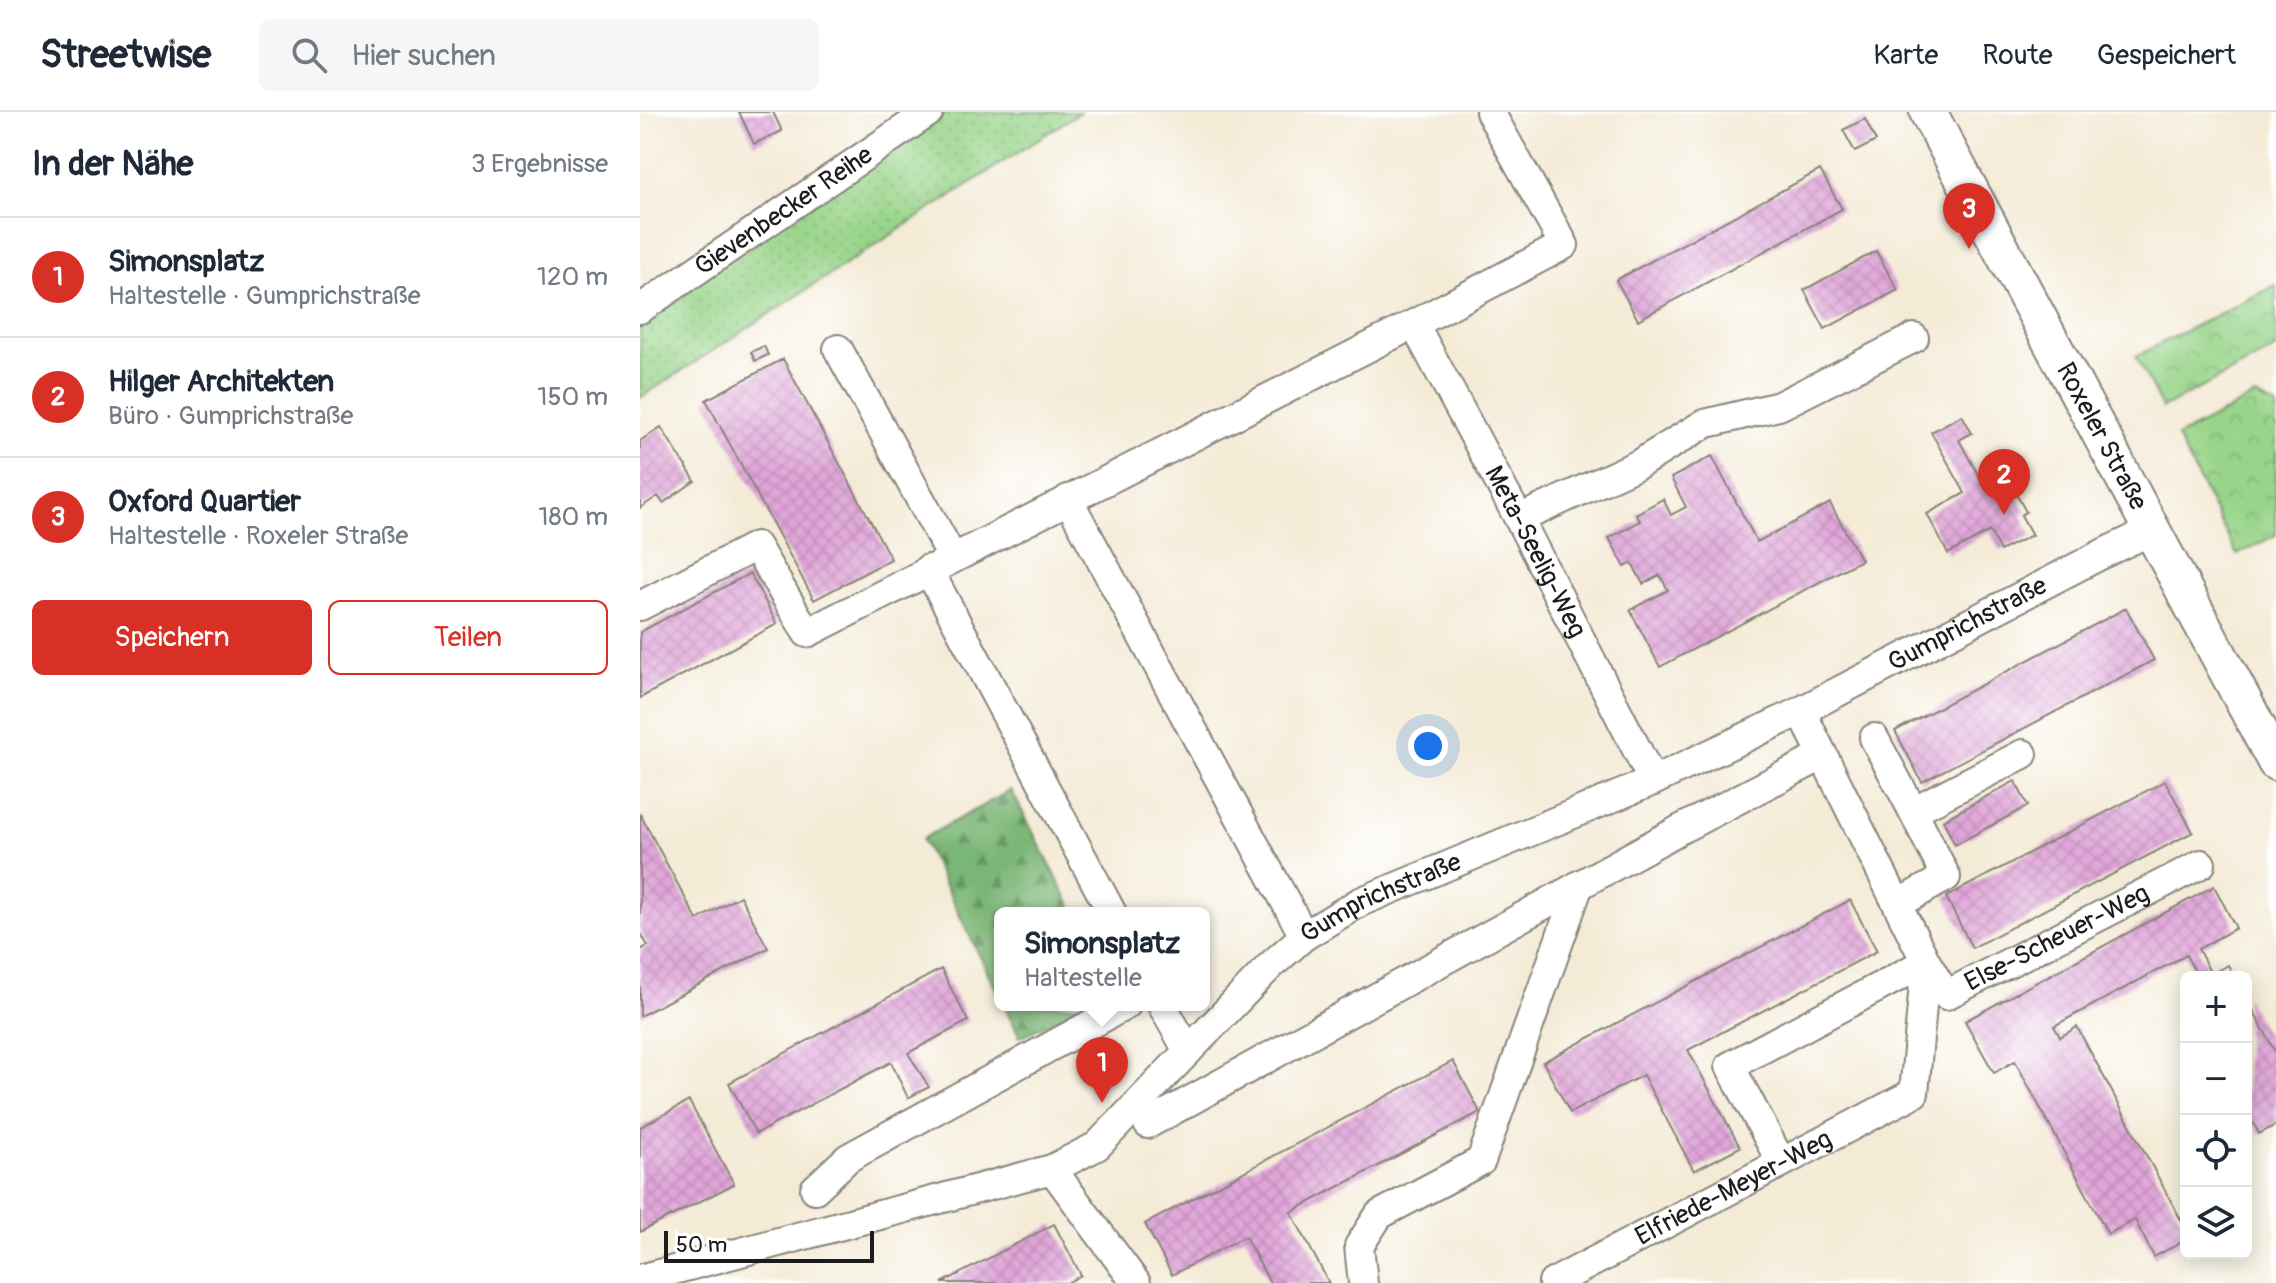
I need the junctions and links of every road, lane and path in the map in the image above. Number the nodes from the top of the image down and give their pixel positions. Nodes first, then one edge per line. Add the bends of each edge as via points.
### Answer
1 (929, 112) edge
2 (1490, 112) edge
3 (1928, 112) edge
4 (640, 309) edge
5 (1414, 324) junction
6 (1914, 338) dead end
7 (838, 349) dead end
8 (1068, 499) junction
9 (1519, 519) junction
10 (2153, 530) junction
11 (940, 563) junction
12 (640, 606) edge
13 (1801, 711) junction
14 (1874, 738) dead end
15 (2023, 754) dead end
16 (1822, 756) junction
17 (2276, 762) edge
18 (1653, 781) junction
19 (1913, 811) junction
20 (2201, 864) dead end
21 (1579, 885) junction
22 (1898, 904) junction
23 (1109, 907) edge
24 (1304, 936) junction
25 (1926, 962) junction
26 (1115, 1011) edge
27 (1165, 1011) edge
28 (1188, 1051) junction
29 (1914, 1093) joint
30 (1148, 1124) dead end
31 (1781, 1162) junction
32 (1052, 1169) junction
33 (815, 1189) dead end
34 (640, 1279) edge
35 (1136, 1283) edge
36 (1363, 1283) edge
37 (1553, 1283) edge

1 - 4 street, Gievenbecker Reihe
2 - 5 street via 1564,245
3 - 10 main road, Roxeler Straße
5 - 8 street
5 - 9 street, Meta-Seelig-Weg
6 - 9 street via 1779,406 1704,424 1639,464
7 - 11 street
8 - 11 street
8 - 24 street
9 - 18 street, Meta-Seelig-Weg
10 - 13 street, Gumprichstraße
10 - 17 main road, Roxeler Straße
11 - 12 street via 807,633 756,546
11 - 23 street
13 - 16 street, Else-Scheuer-Weg
13 - 18 street, Gumprichstraße
14 - 19 street
15 - 19 street
16 - 21 street
16 - 22 street, Else-Scheuer-Weg
18 - 24 street, Gumprichstraße via 1360,902
19 - 22 street via 1946,877
20 - 25 street, Else-Scheuer-Weg via 1946,995
21 - 30 street
21 - 36 street via 1481,1161 1379,1215 1359,1246
22 - 25 street, Else-Scheuer-Weg
24 - 28 street, Gumprichstraße
25 - 29 street, Else-Scheuer-Weg
25 - 31 street via 1730,1066
26 - 33 street via 848,1158
27 - 28 street
28 - 32 street, Gumprichstraße via 1097,1146
29 - 31 street, Elfriede-Meyer-Weg
31 - 37 street, Elfriede-Meyer-Weg
32 - 34 street, Gumprichstraße
32 - 35 street

